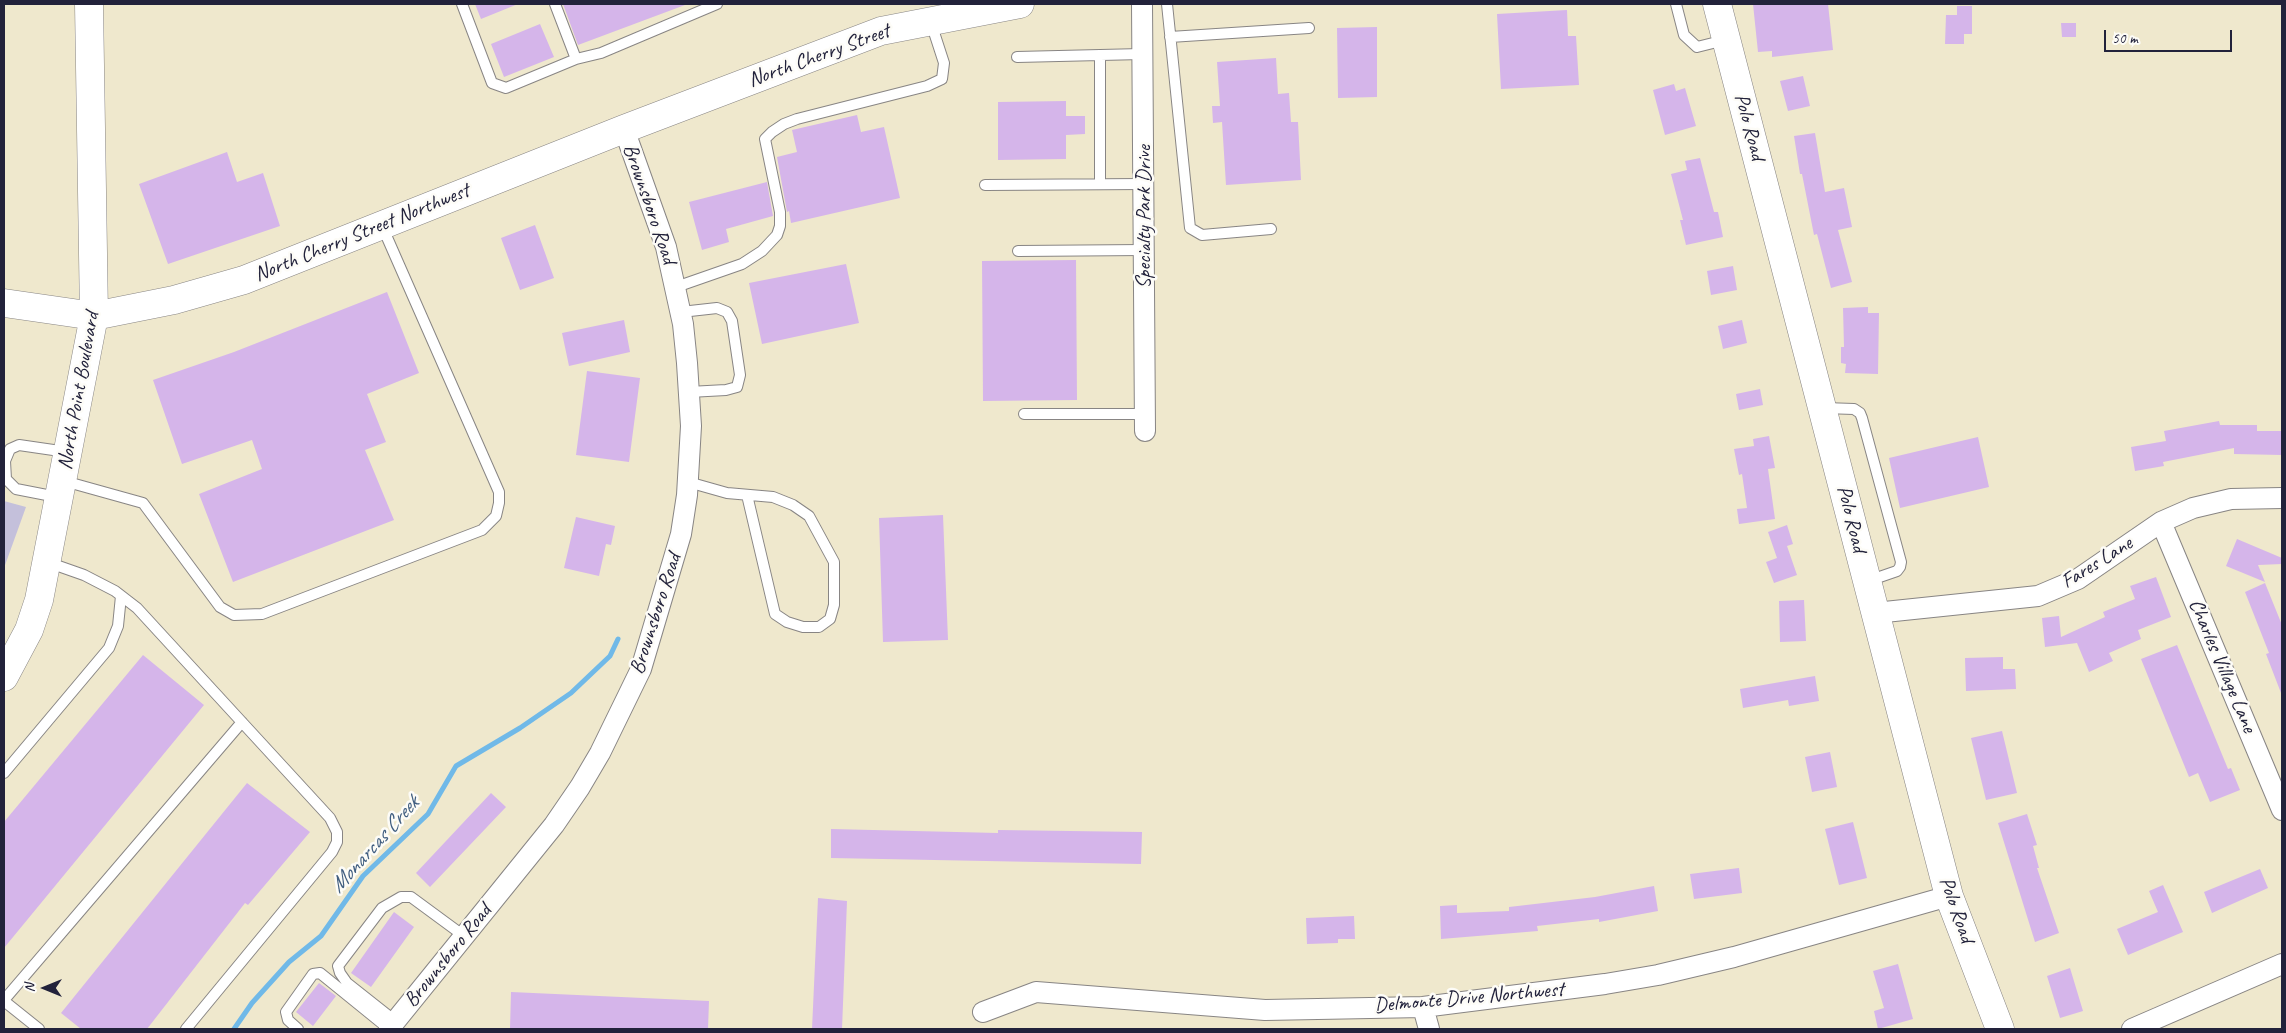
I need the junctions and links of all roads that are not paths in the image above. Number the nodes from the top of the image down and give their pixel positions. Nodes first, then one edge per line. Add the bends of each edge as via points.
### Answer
1 (89, 4) edge
2 (462, 4) edge
3 (555, 4) edge
4 (717, 4) edge
5 (1020, 4) edge
6 (1142, 4) edge
7 (1167, 4) edge
8 (1676, 4) edge
9 (1717, 4) edge
10 (931, 22) junction
11 (1309, 28) dead end
12 (1170, 37) junction
13 (1727, 40) junction
14 (1142, 54) junction
15 (1100, 55) junction
16 (1017, 57) dead end
17 (576, 59) junction
18 (624, 129) junction
19 (1100, 184) junction
20 (1143, 184) junction
21 (984, 185) dead end
22 (382, 226) junction
23 (1271, 229) dead end
24 (1144, 250) junction
25 (1018, 251) dead end
26 (676, 287) junction
27 (4, 303) edge
28 (681, 312) junction
29 (94, 316) junction
30 (689, 392) junction
31 (1822, 408) junction
32 (1024, 414) dead end
33 (1145, 422) joint
34 (69, 452) junction
35 (688, 482) junction
36 (62, 489) junction
37 (747, 495) junction
38 (2282, 498) edge
39 (2161, 522) junction
40 (47, 562) junction
41 (1867, 581) junction
42 (121, 596) junction
43 (1875, 613) junction
44 (4, 677) edge
45 (242, 722) junction
46 (4, 773) edge
47 (2282, 810) edge
48 (1948, 896) junction
49 (464, 936) junction
50 (2282, 964) edge
51 (4, 1001) edge
52 (1423, 1007) junction
53 (983, 1012) dead end
54 (391, 1027) edge
55 (38, 1029) edge
56 (186, 1029) edge
57 (298, 1029) edge
58 (1429, 1029) edge
59 (2000, 1029) edge
60 (2132, 1029) edge

1 - 29 main road, North Point Boulevard
2 - 17 lane via 492,83 506,88
3 - 17 lane
4 - 17 lane via 601,53
5 - 10 main road, North Cherry Street
6 - 14 street, Specialty Park Drive
7 - 12 lane
8 - 13 lane via 1684,35 1697,47
9 - 13 main road, Polo Road
10 - 18 main road, North Cherry Street via 881,31
10 - 26 lane via 944,63 942,79 927,86 797,119 772,132 765,139 780,212 778,235 742,264
11 - 12 lane
12 - 23 lane via 1190,228 1202,235
13 - 31 main road, Polo Road
14 - 15 lane
14 - 20 street, Specialty Park Drive
15 - 16 lane
15 - 19 lane
18 - 22 main road, North Cherry Street Northwest
18 - 26 street, Brownsboro Road via 666,247
19 - 20 lane
19 - 21 lane
20 - 24 street, Specialty Park Drive
22 - 29 main road, North Cherry Street Northwest via 244,280 174,300
22 - 36 lane via 498,492 496,516 482,530 262,614 234,615 220,607 143,503
24 - 25 lane
24 - 33 street, Specialty Park Drive
26 - 28 street, Brownsboro Road
27 - 29 main road
28 - 30 street, Brownsboro Road
28 - 30 lane via 717,308 727,312 732,321 740,375 737,386 726,390
29 - 34 main road, North Point Boulevard
30 - 35 street, Brownsboro Road
31 - 41 main road, Polo Road
31 - 41 lane via 1854,409 1860,413 1901,562 1897,571
32 - 33 lane
34 - 36 main road, North Point Boulevard
34 - 36 lane via 19,445 10,449 5,461 6,479 16,489
35 - 37 lane via 727,494
35 - 49 street, Brownsboro Road via 681,534 646,656 600,753 554,825
36 - 40 main road, North Point Boulevard
37 - 37 lane via 773,497 809,516 834,562 834,605 830,619 819,627 803,627 776,614
38 - 39 street, Fares Lane via 2231,499 2192,508
39 - 43 street, Fares Lane via 2078,579 2038,596
39 - 47 street, Charles Village Lane
40 - 42 lane via 84,575
40 - 44 main road, North Point Boulevard via 29,630
41 - 43 main road, Polo Road
42 - 45 lane via 137,608
42 - 46 lane via 118,626 109,648
43 - 48 main road, Polo Road
45 - 51 lane
45 - 56 lane via 330,818 337,832 337,842
48 - 52 street, Delmonte Drive Northwest via 1734,957 1658,975
48 - 59 main road, Polo Road
49 - 54 street, Brownsboro Road
49 - 54 lane via 411,897 401,897 382,908 338,966 347,984
50 - 60 street
51 - 55 lane
52 - 53 street, Delmonte Drive Northwest via 1265,1010 1036,992
52 - 58 street
54 - 57 lane via 320,973 313,974 286,1012 288,1020

